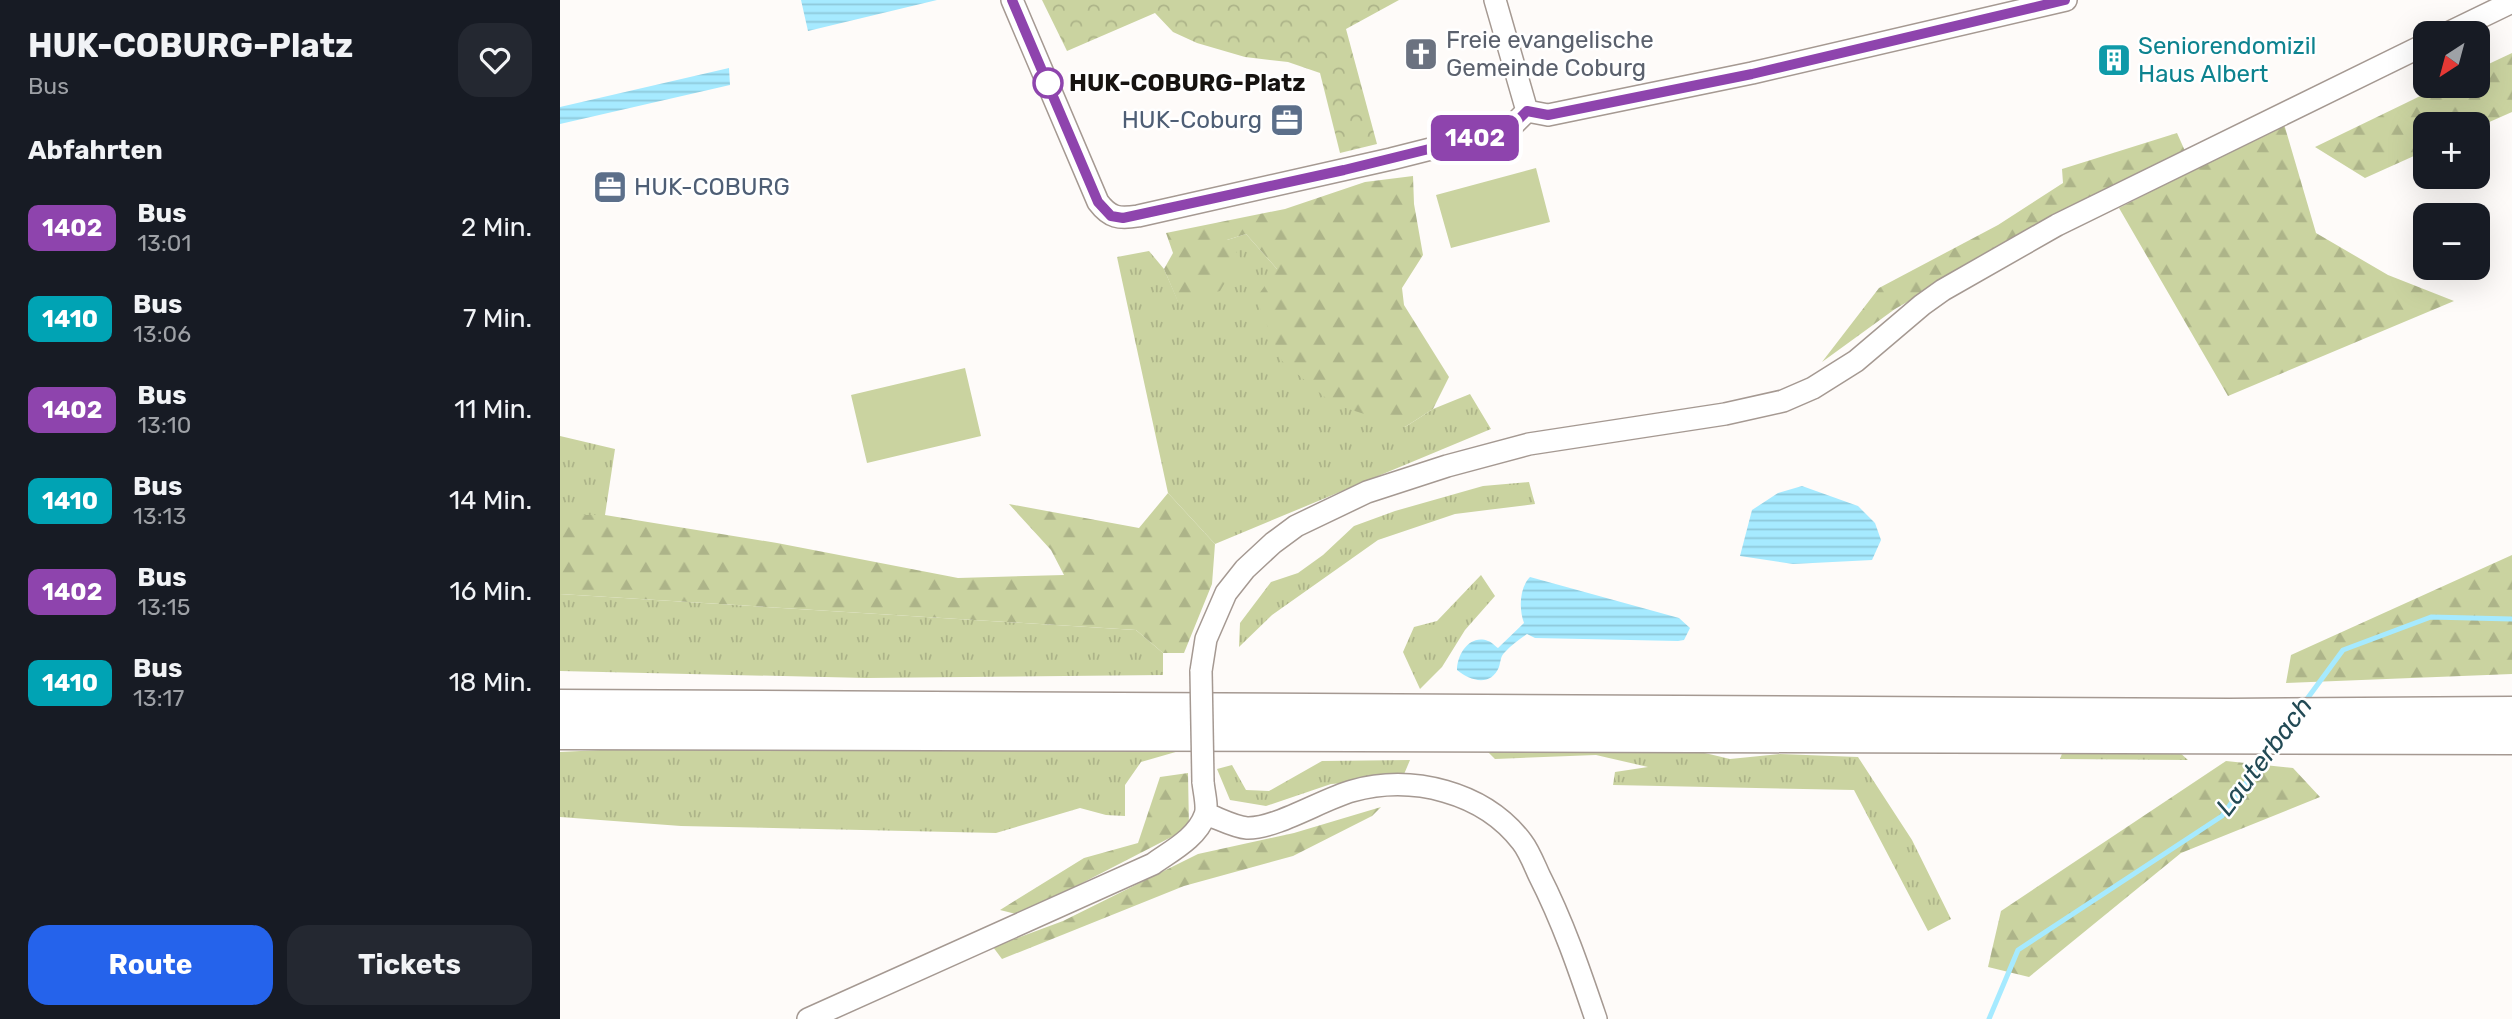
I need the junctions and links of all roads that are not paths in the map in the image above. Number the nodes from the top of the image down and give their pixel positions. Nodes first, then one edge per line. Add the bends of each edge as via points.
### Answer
1 (1012, 0) edge
2 (1495, 0) edge
3 (2066, 0) edge
4 (2512, 2) edge
5 (2473, 21) edge
6 (2413, 50) edge
7 (1527, 111) junction
8 (560, 705) edge
9 (2512, 712) edge
10 (2336, 725) junction
11 (2221, 726) junction
12 (560, 734) edge
13 (2512, 739) edge
14 (1206, 814) junction
15 (808, 1019) edge
16 (1596, 1019) edge

1 - 7 street via 1098,202 1111,216 1138,216 1391,159 1510,128
2 - 7 street
3 - 7 street via 1752,74 1548,115
4 - 5 street
6 - 14 street, bridge via 2057,225 1943,290 1847,368 1793,397 1725,414 1517,447 1399,480 1296,526 1254,560 1226,593 1206,639 1201,671
8 - 11 highway
9 - 10 highway
10 - 11 highway
10 - 13 highway
11 - 12 highway
14 - 15 street via 1184,842 1153,864
14 - 16 street via 1246,828 1353,791 1393,784 1418,785 1468,800 1495,815 1523,842 1561,919

